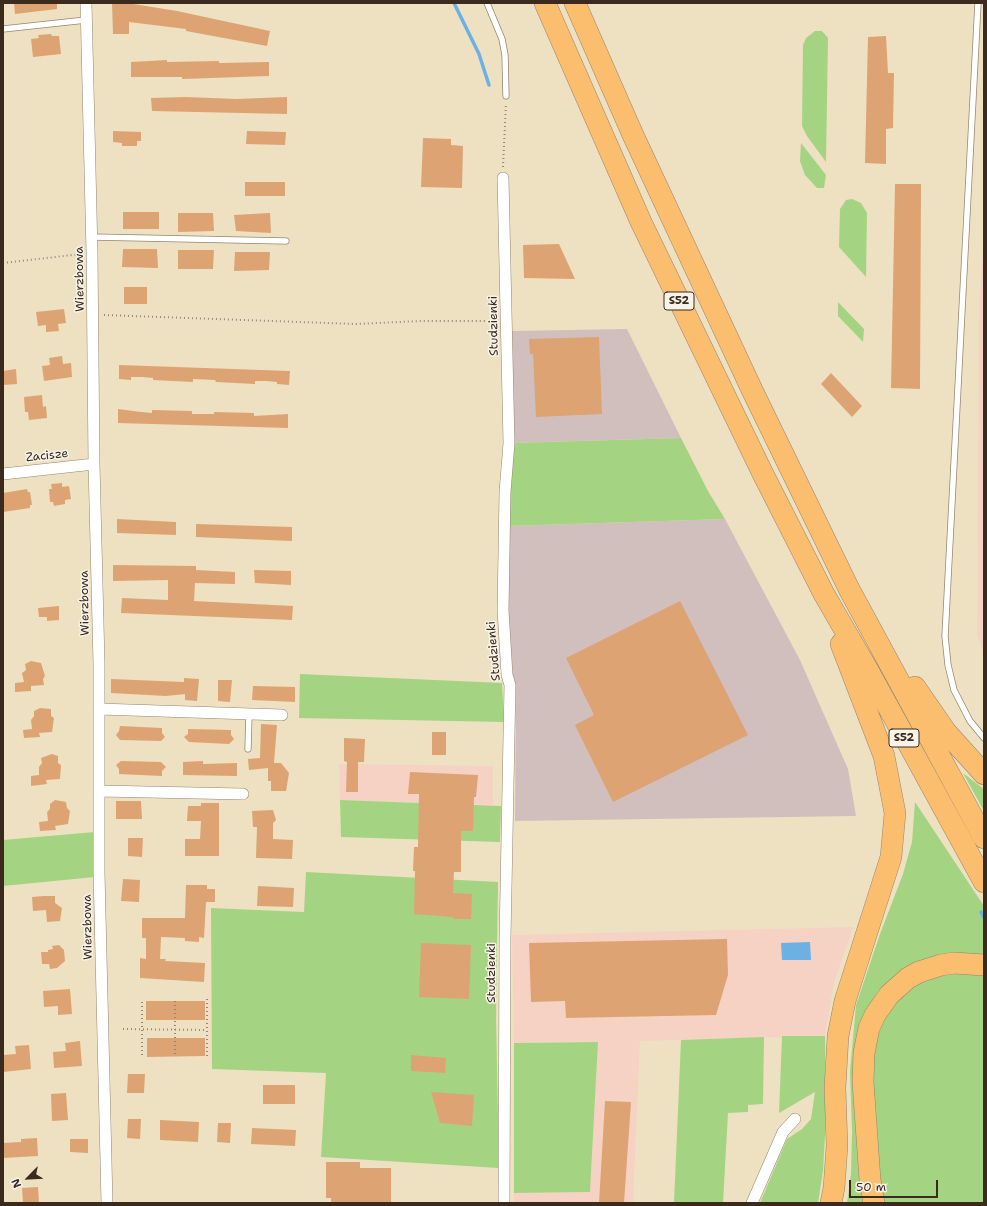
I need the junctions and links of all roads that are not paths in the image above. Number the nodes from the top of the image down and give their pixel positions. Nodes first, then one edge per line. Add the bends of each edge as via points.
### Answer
1 (86, 3) edge
2 (487, 3) edge
3 (545, 3) edge
4 (575, 3) edge
5 (978, 3) edge
6 (86, 20) junction
7 (3, 29) edge
8 (506, 96) road end
9 (503, 178) road end
10 (92, 237) junction
11 (286, 241) dead end
12 (94, 464) junction
13 (3, 474) edge
14 (850, 589) junction
15 (824, 594) junction
16 (99, 709) junction
17 (249, 714) junction
18 (282, 715) dead end
19 (984, 738) edge
20 (248, 749) dead end
21 (984, 774) edge
22 (100, 791) junction
23 (243, 794) dead end
24 (984, 838) edge
25 (984, 882) edge
26 (984, 965) edge
27 (795, 1119) dead end
28 (107, 1203) edge
29 (504, 1203) edge
30 (752, 1203) edge
31 (831, 1203) edge
32 (874, 1203) edge

1 - 6 street, Wierzbowa
2 - 8 lane via 506,55
3 - 15 highway, S52 via 641,222
4 - 14 highway, S52 via 707,295
5 - 19 lane via 945,636 954,690 970,720
6 - 7 lane
6 - 10 street, Wierzbowa
9 - 29 street, Studzienki via 509,443 505,492 503,610 507,675 510,685 505,939
10 - 11 lane
10 - 12 street, Wierzbowa
12 - 13 street, Zacisze
12 - 16 street, Wierzbowa
14 - 21 highway via 946,732
14 - 24 highway, S52
15 - 25 highway, S52
15 - 31 highway via 884,756 895,813 891,857 845,1001 838,1036 835,1088 837,1146
16 - 17 street
16 - 22 street, Wierzbowa
17 - 18 street
17 - 20 lane
22 - 23 street
22 - 28 street, Wierzbowa
26 - 32 highway via 941,964 918,972 888,995 875,1015 865,1047 863,1082
27 - 30 street via 783,1132

